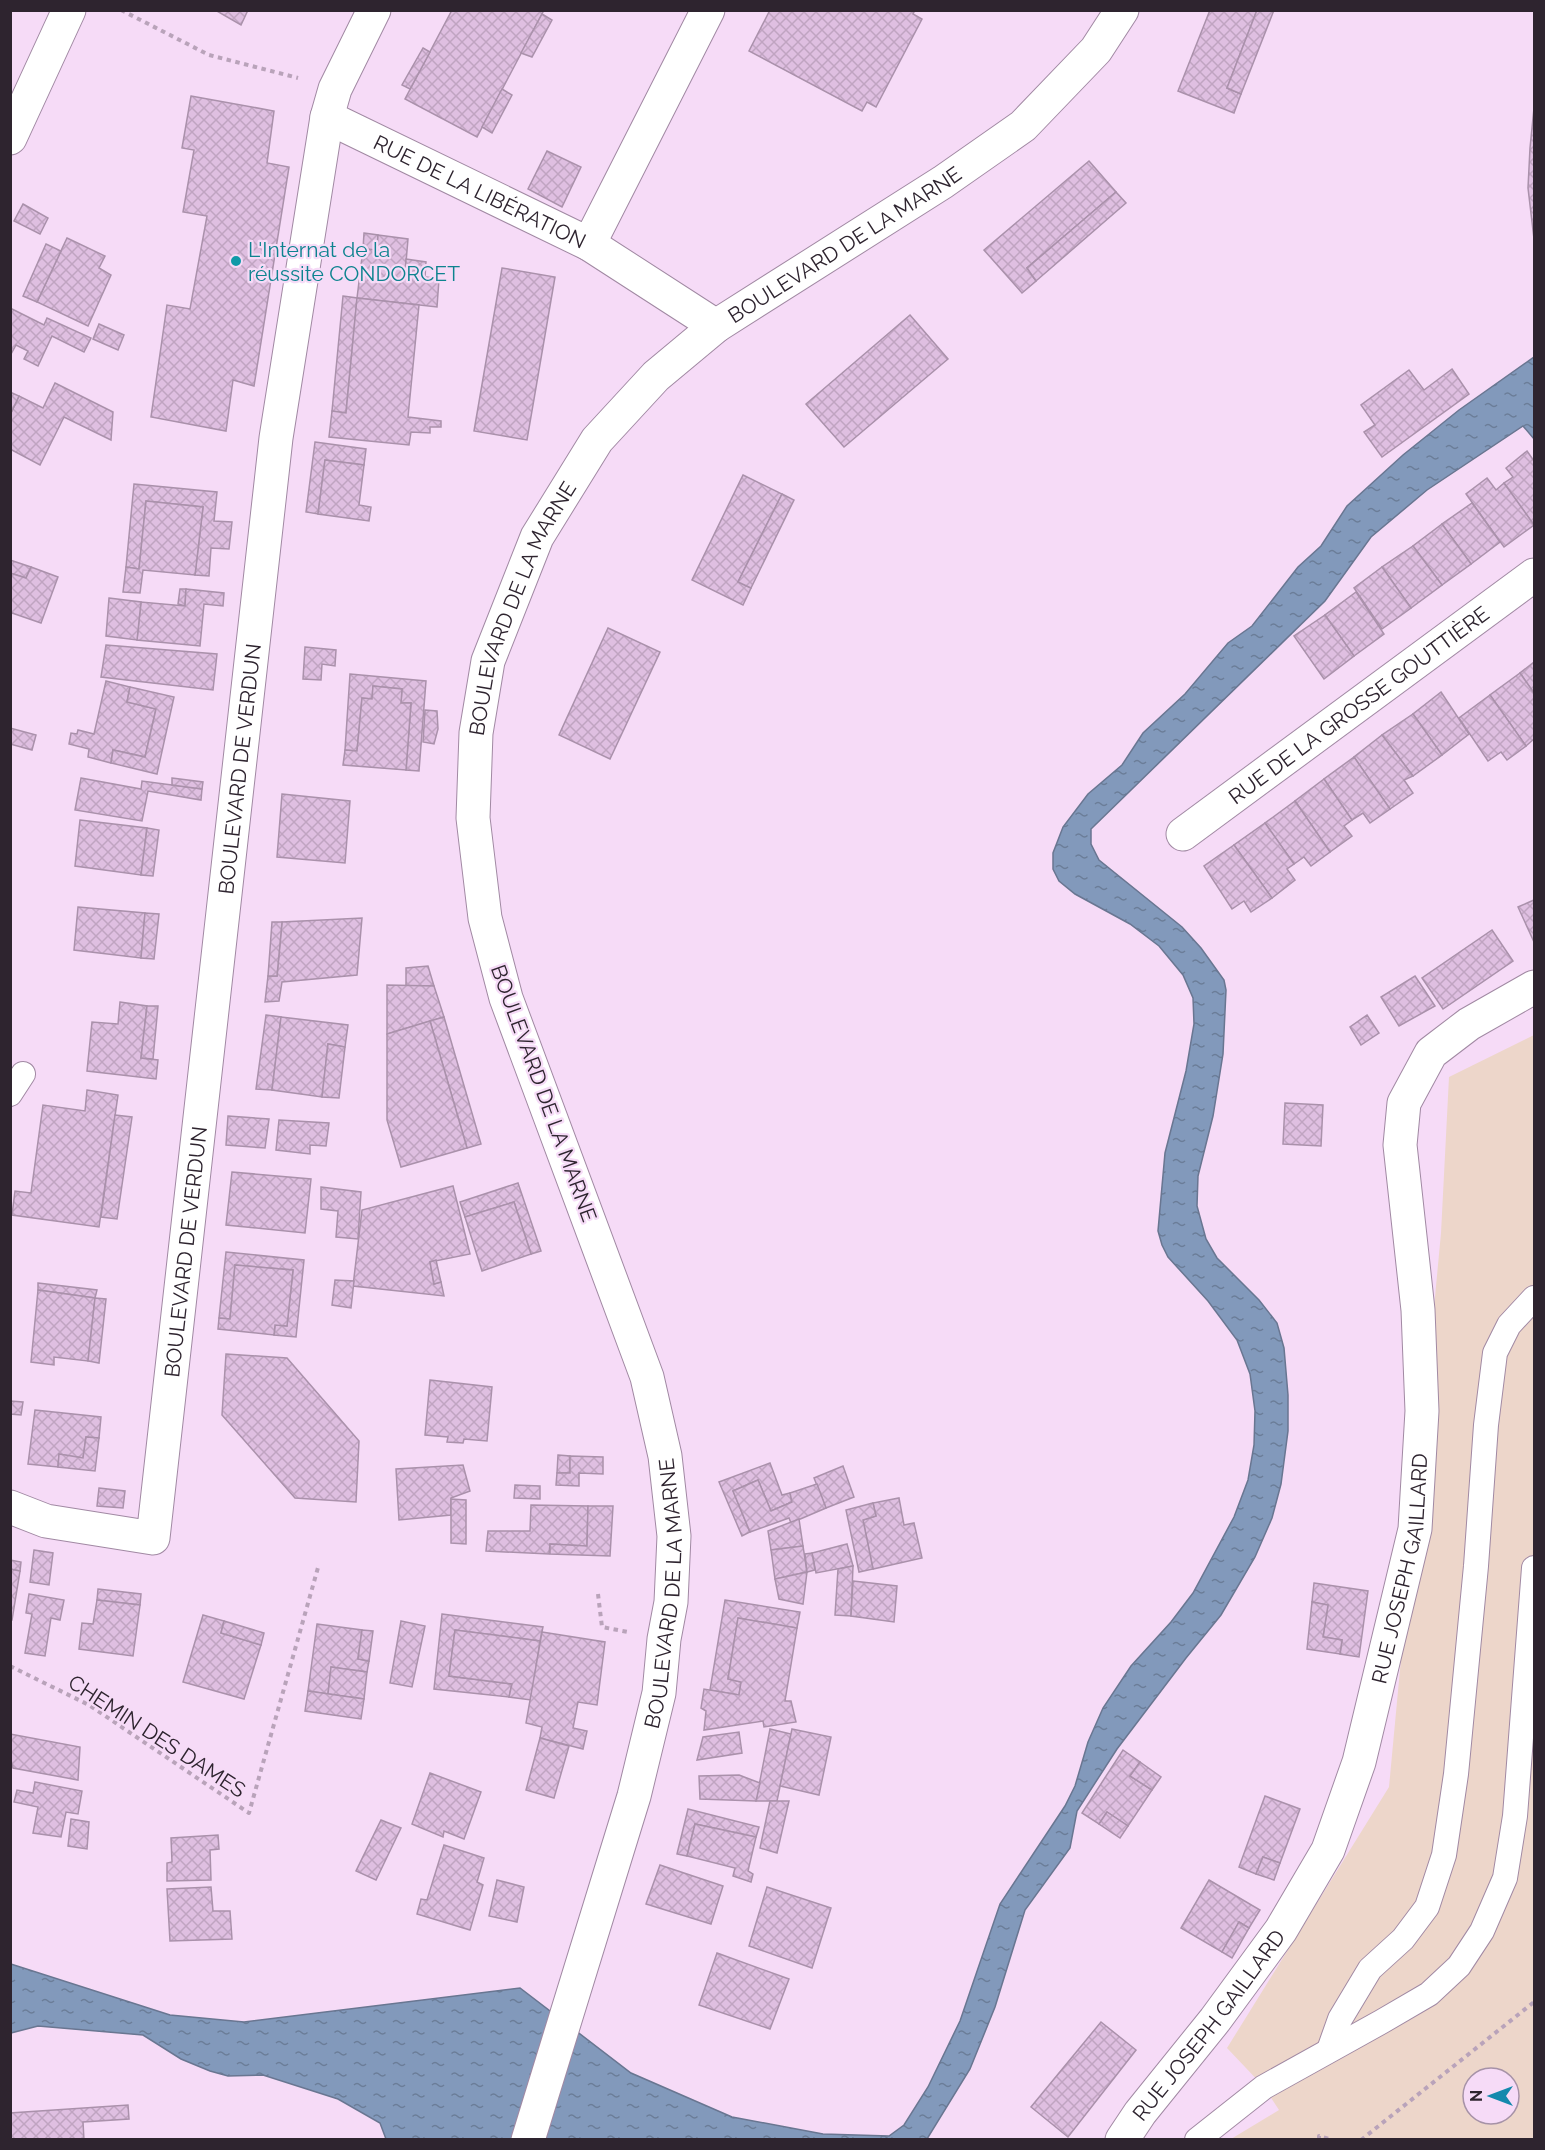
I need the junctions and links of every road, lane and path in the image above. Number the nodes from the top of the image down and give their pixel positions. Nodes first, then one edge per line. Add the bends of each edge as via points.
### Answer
1 (69, 10) edge
2 (121, 10) edge
3 (374, 10) edge
4 (708, 10) edge
5 (1122, 10) edge
6 (331, 104) junction
7 (10, 138) edge
8 (589, 244) junction
9 (716, 326) junction
10 (1534, 575) edge
11 (1183, 834) dead end
12 (1534, 987) edge
13 (23, 1074) dead end
14 (10, 1095) edge
15 (1534, 1298) edge
16 (10, 1507) edge
17 (320, 1564) dead end
18 (1534, 1568) edge
19 (598, 1594) dead end
20 (664, 1639) junction
21 (10, 1666) edge
22 (1534, 2002) edge
23 (1329, 2050) junction
24 (528, 2139) edge
25 (1122, 2139) edge
26 (1197, 2139) edge
27 (1318, 2139) edge
28 (1333, 2139) edge
29 (1361, 2139) edge

1 - 7 main road
2 - 6 path via 209,55 260,67
3 - 6 main road, BOULEVARD DE VERDUN
4 - 8 main road, RUE DE LA LIBÉRATION
5 - 9 main road, BOULEVARD DE LA MARNE via 1096,50 1023,126 944,182
6 - 8 main road, RUE DE LA LIBÉRATION
6 - 16 main road, BOULEVARD DE VERDUN via 276,438 153,1538 46,1521
8 - 9 main road
9 - 20 main road, BOULEVARD DE LA MARNE via 656,376 597,440 537,537 488,661 476,733 473,818 491,941 506,998 647,1377 665,1456 674,1536 671,1602
10 - 11 main road, RUE DE LA GROSSE GOUTTIÈRE
12 - 25 main road, RUE JOSEPH GAILLARD via 1469,1024 1431,1053 1404,1103 1400,1145 1418,1310 1422,1411 1415,1529 1359,1762 1328,1850 1281,1929
13 - 14 lane
15 - 23 lane via 1509,1325 1495,1353 1456,1774 1444,1855 1426,1907 1403,1939 1370,1969 1340,2019
17 - 21 path, CHEMIN DES DAMES via 249,1813 90,1705
18 - 23 lane via 1515,1816 1498,1898 1459,1966 1429,1994
19 - 20 path via 602,1627
20 - 24 main road, BOULEVARD DE LA MARNE via 659,1693 634,1796
22 - 29 path
23 - 26 lane via 1264,2086
27 - 28 path

